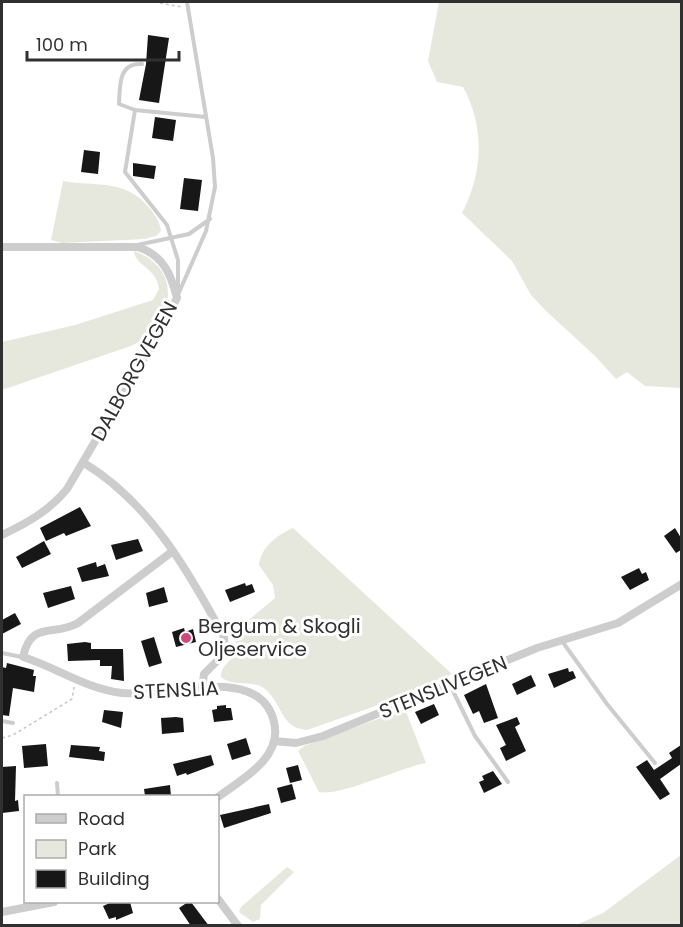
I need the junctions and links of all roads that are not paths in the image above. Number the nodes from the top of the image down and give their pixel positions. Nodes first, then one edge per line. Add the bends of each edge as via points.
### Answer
1 (187, 2) edge
2 (141, 64) dead end
3 (135, 110) junction
4 (206, 117) junction
5 (210, 218) junction
6 (172, 238) junction
7 (130, 246) junction
8 (2, 247) edge
9 (177, 298) junction
10 (84, 463) junction
11 (2, 535) edge
12 (173, 551) junction
13 (681, 584) edge
14 (562, 641) junction
15 (2, 653) edge
16 (23, 657) junction
17 (450, 685) junction
18 (202, 689) junction
19 (2, 720) edge
20 (13, 723) dead end
21 (274, 741) junction
22 (655, 763) dead end
23 (508, 782) dead end
24 (57, 783) dead end
25 (58, 795) edge
26 (219, 796) edge
27 (219, 900) edge
28 (49, 903) edge
29 (2, 912) edge
30 (238, 926) edge

1 - 4 lane
2 - 3 lane via 125,69 120,81 119,104
3 - 4 lane
3 - 6 lane via 125,172 159,213
4 - 5 lane via 215,176
5 - 6 lane via 195,231
5 - 9 lane
6 - 7 lane
6 - 9 lane via 179,269
7 - 8 street, DALBORGVEGEN
7 - 9 street, DALBORGVEGEN via 150,252 162,262
9 - 10 street, DALBORGVEGEN
10 - 11 street, DALBORGVEGEN via 51,507
10 - 12 street via 133,502
12 - 16 street via 78,623 34,634
12 - 18 street via 227,645 223,656 204,674
13 - 14 street, STENSLIVEGEN via 618,623
14 - 17 street, STENSLIVEGEN
14 - 22 lane via 607,705
15 - 16 lane
16 - 18 street, STENSLIA via 74,680 128,693
17 - 21 street, STENSLIVEGEN via 322,736 296,743
17 - 23 lane via 475,736
18 - 21 street, STENSLIA via 233,687 255,694 272,714
19 - 20 lane
21 - 26 street via 262,764
24 - 25 lane
27 - 30 street
28 - 29 street

